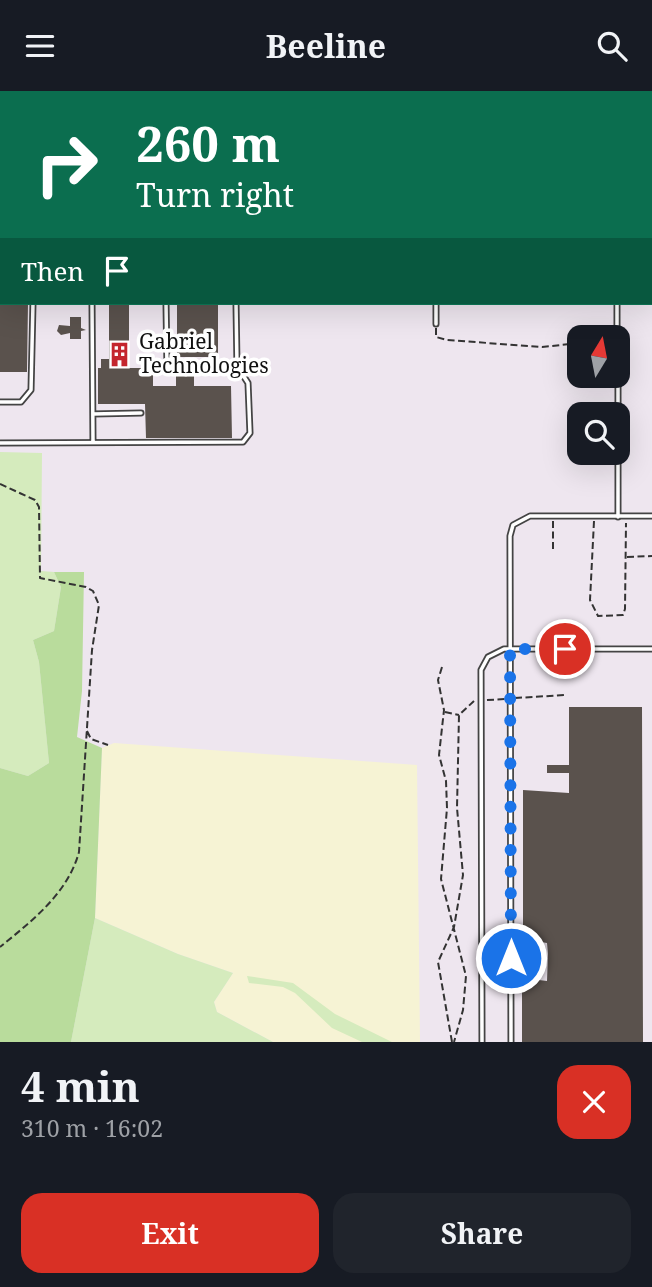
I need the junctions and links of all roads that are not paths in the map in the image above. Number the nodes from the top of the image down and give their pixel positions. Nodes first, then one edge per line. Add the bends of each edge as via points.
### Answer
1 (33, 305) edge
2 (92, 305) edge
3 (166, 305) edge
4 (236, 305) edge
5 (436, 305) edge
6 (617, 305) edge
7 (436, 324) road end
8 (617, 325) edge
9 (237, 366) junction
10 (618, 389) edge
11 (0, 402) edge
12 (93, 414) junction
13 (141, 414) dead end
14 (93, 442) junction
15 (0, 443) edge
16 (652, 516) edge
17 (618, 517) junction
18 (510, 649) junction
19 (652, 649) edge
20 (482, 1042) edge
21 (511, 1042) edge

1 - 11 lane via 32,390 21,402
2 - 12 lane
3 - 9 lane via 167,367
4 - 9 lane
5 - 7 lane
6 - 8 lane
9 - 14 lane via 248,383 248,440
10 - 17 lane
12 - 13 lane
12 - 14 lane
14 - 15 lane
16 - 17 lane
17 - 18 lane via 530,516 513,525
18 - 19 lane
18 - 20 lane via 499,650 483,662
18 - 21 lane

